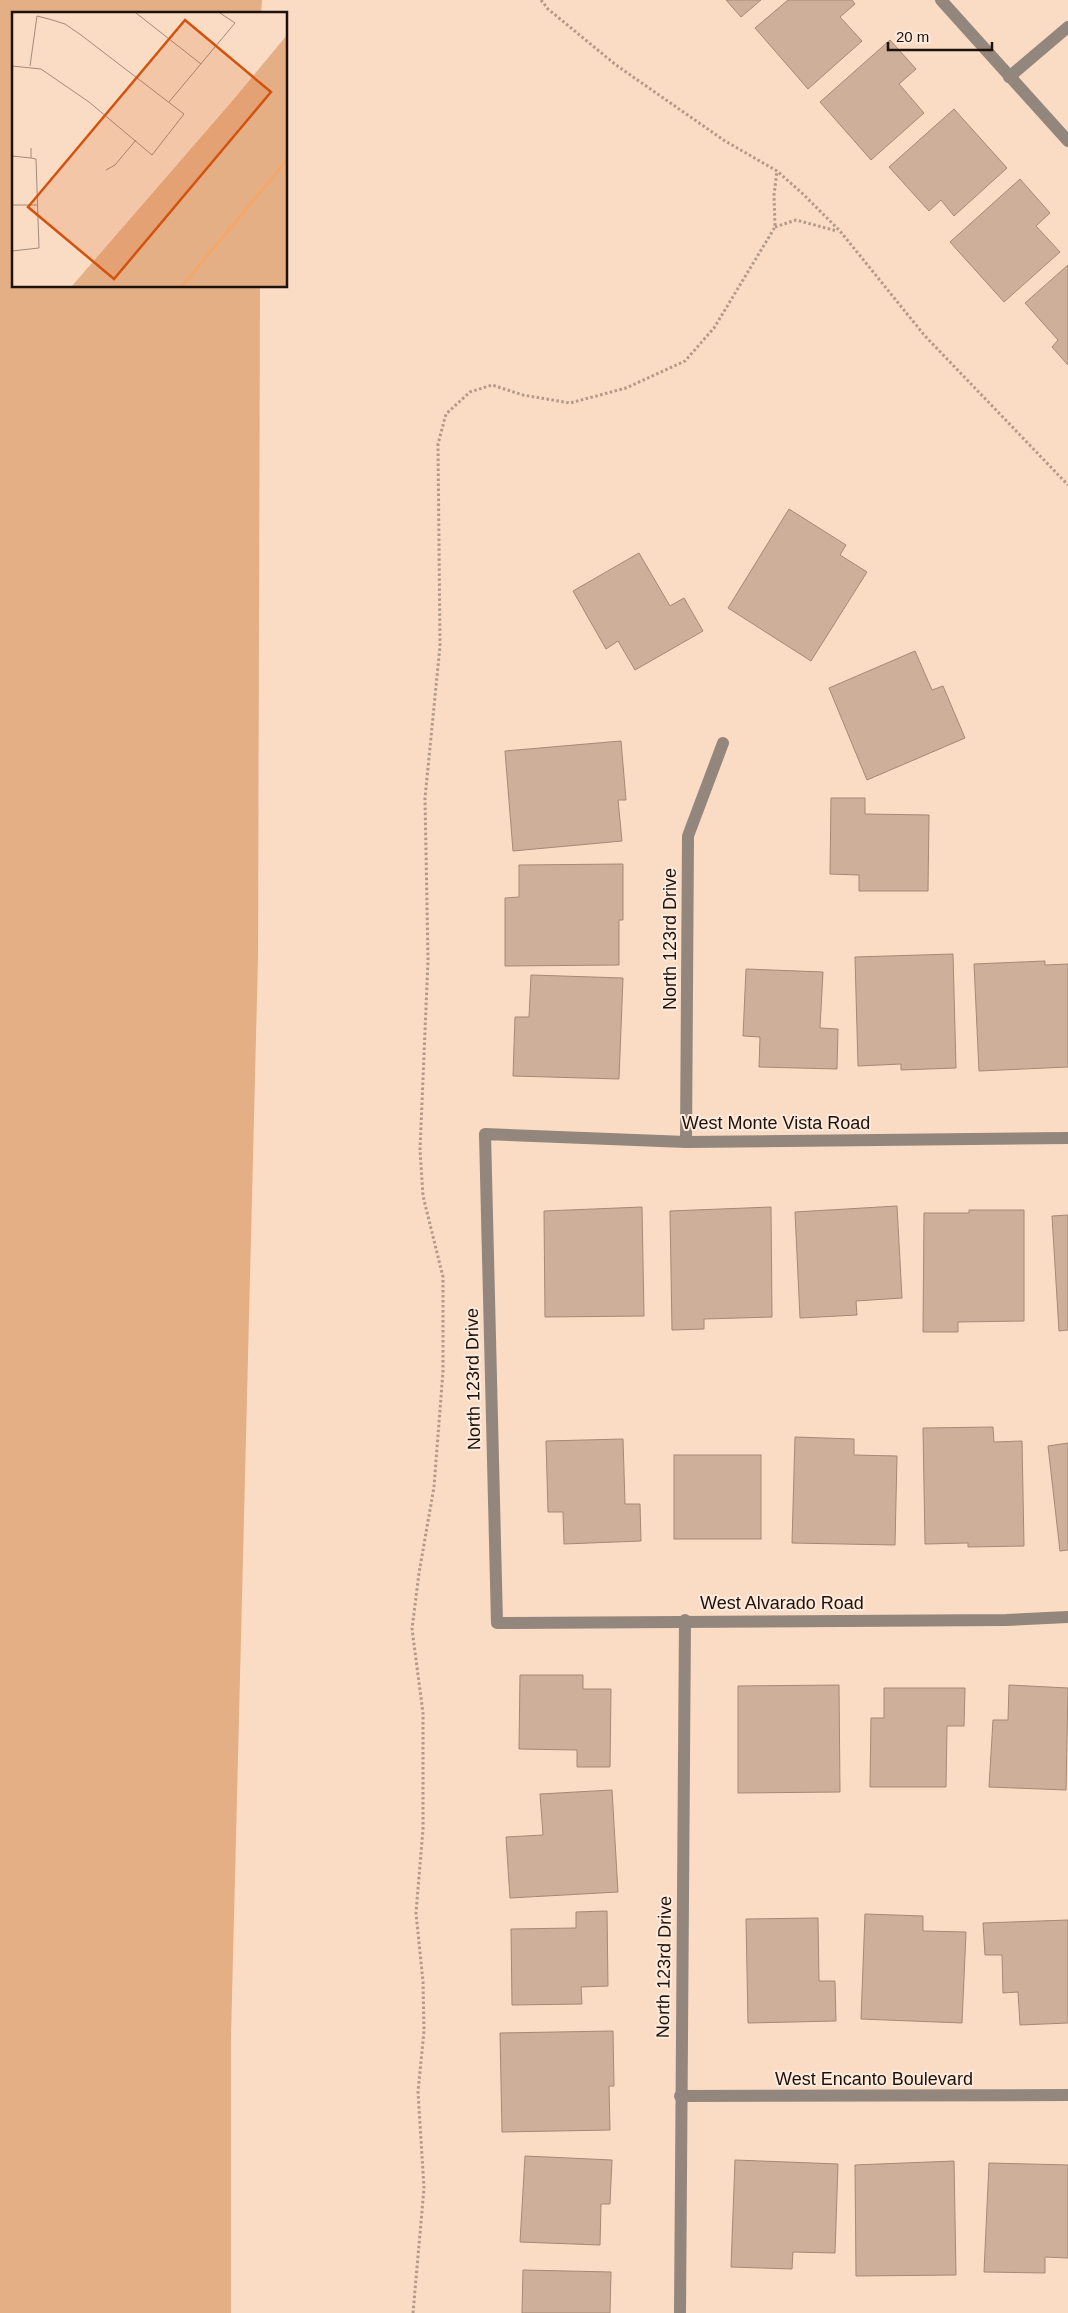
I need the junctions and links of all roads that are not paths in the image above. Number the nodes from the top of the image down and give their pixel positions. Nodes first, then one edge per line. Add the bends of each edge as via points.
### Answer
1 (941, 0) edge
2 (1068, 26) edge
3 (1009, 77) junction
4 (1068, 141) edge
5 (723, 743) dead end
6 (484, 1134) joint
7 (1068, 1138) edge
8 (686, 1142) junction
9 (1068, 1617) edge
10 (684, 1620) junction
11 (497, 1622) joint
12 (1068, 2095) edge
13 (680, 2096) junction
14 (680, 2313) edge

1 - 3 street
2 - 3 street
3 - 4 street
5 - 8 street, North 123rd Drive via 688,836
6 - 8 street, West Monte Vista Road
6 - 11 street, North 123rd Drive
7 - 8 street, West Monte Vista Road
9 - 10 street, West Alvarado Road via 1006,1620
10 - 11 street, West Alvarado Road
10 - 13 street, North 123rd Drive
12 - 13 street, West Encanto Boulevard
13 - 14 street, North 123rd Drive

